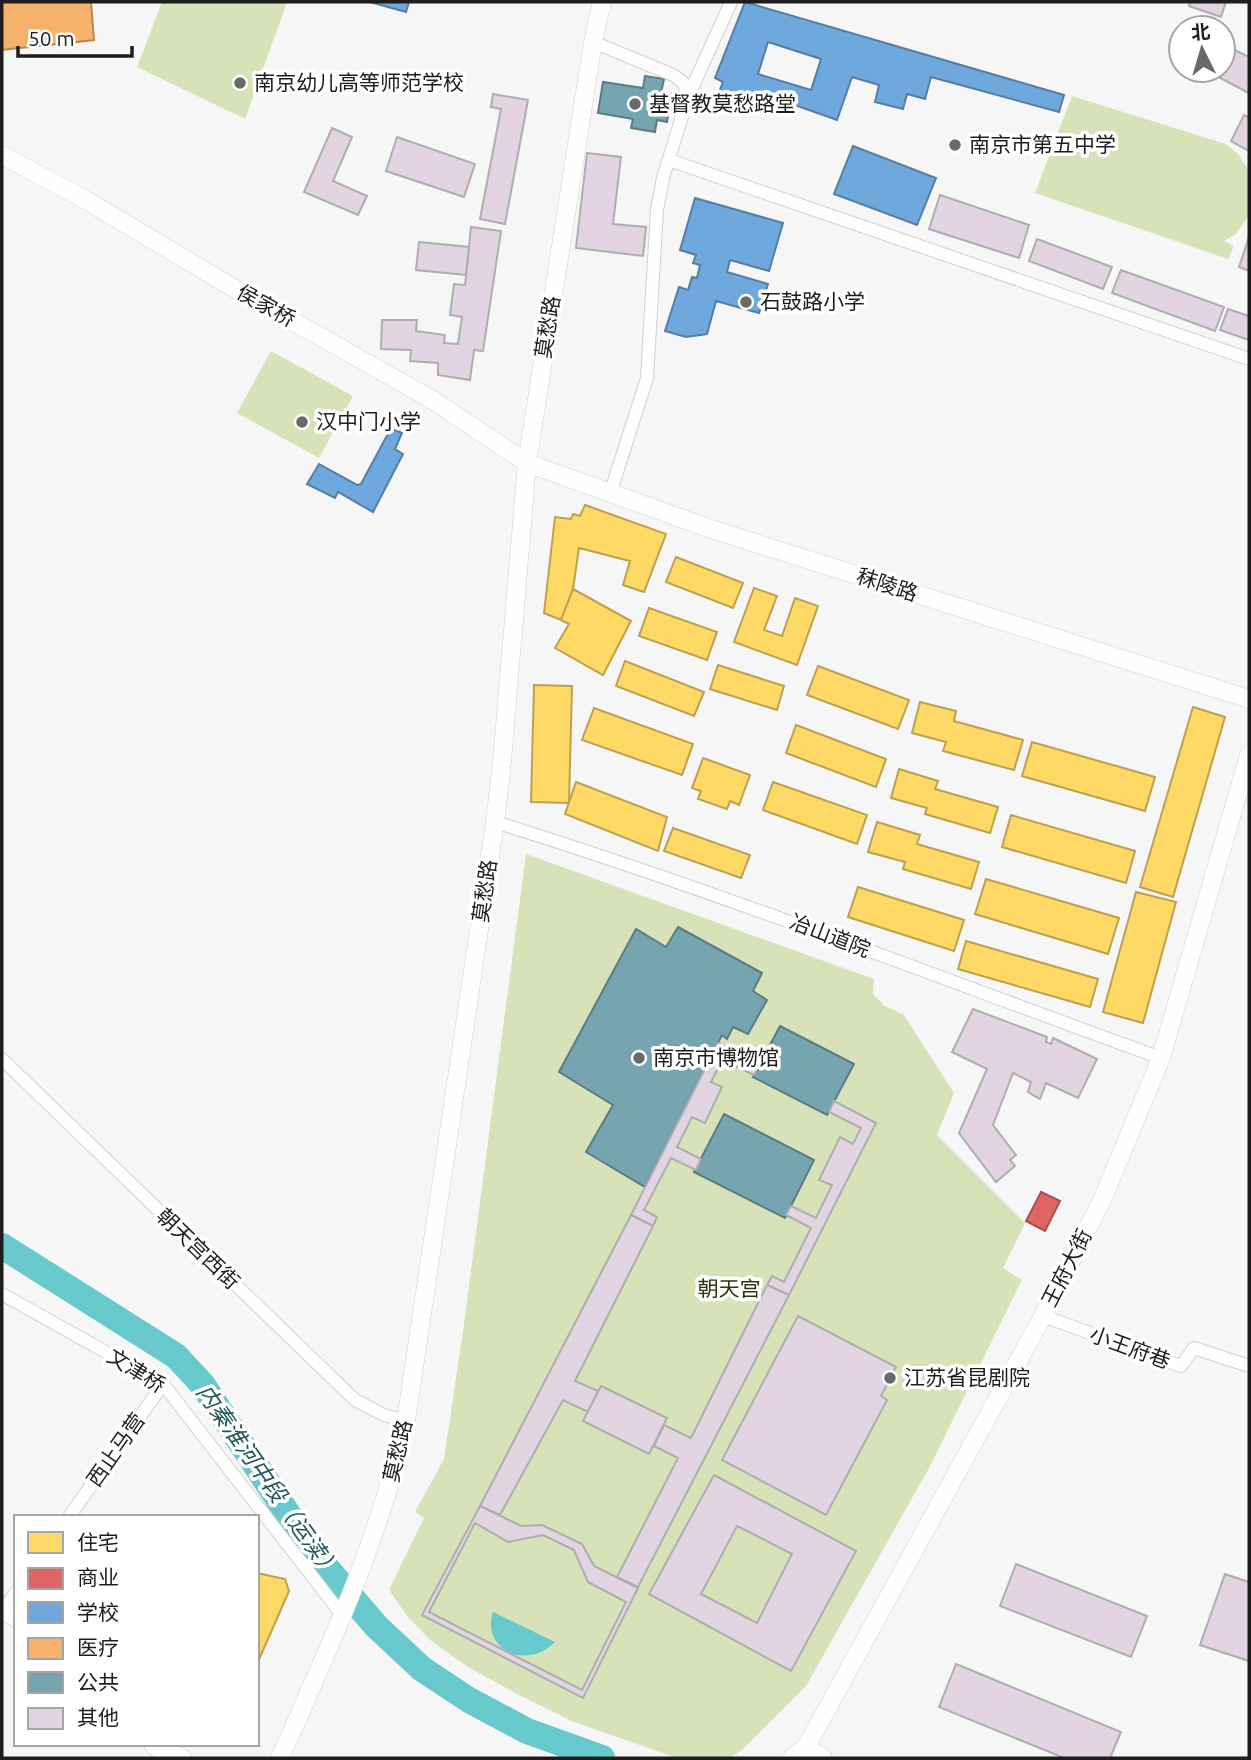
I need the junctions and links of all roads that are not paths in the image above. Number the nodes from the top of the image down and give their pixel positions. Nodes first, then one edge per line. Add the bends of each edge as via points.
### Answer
1 (601, 2) edge
2 (731, 2) edge
3 (593, 42) junction
4 (688, 97) junction
5 (2, 155) edge
6 (669, 160) junction
7 (1249, 359) edge
8 (527, 463) junction
9 (610, 494) junction
10 (1249, 699) edge
11 (1249, 755) edge
12 (495, 822) junction
13 (1161, 1058) junction
14 (2, 1059) edge
15 (2, 1294) edge
16 (1043, 1316) junction
17 (1249, 1366) edge
18 (163, 1384) junction
19 (406, 1421) junction
20 (70, 1515) edge
21 (14, 1596) edge
22 (6, 1612) edge
23 (343, 1616) junction
24 (155, 1746) edge
25 (799, 1752) edge
26 (182, 1758) edge
27 (280, 1758) edge
28 (823, 1758) edge

1 - 3 street, 莫愁路
2 - 4 street
3 - 4 street via 673,75 684,83
3 - 8 street, 莫愁路
4 - 6 street
5 - 8 street, 侯家桥 via 431,399
6 - 7 street
6 - 9 street via 657,211 647,378
8 - 9 street, 秣陵路
8 - 12 street, 莫愁路
9 - 10 street, 秣陵路
11 - 13 street, 王府大街
12 - 13 street, 冶山道院 via 775,915
12 - 19 street, 莫愁路
13 - 16 street, 王府大街 via 1103,1198
14 - 19 street, 朝天宫西街 via 355,1400
15 - 18 street, 文津桥
16 - 17 street, 小王府巷 via 1181,1366 1194,1348
16 - 25 street, 王府大街
18 - 20 street, 西止马营
18 - 23 street, 文津桥
19 - 23 street, 莫愁路 via 372,1543
21 - 22 street
23 - 27 street, 莫愁路
24 - 26 street
25 - 28 street

